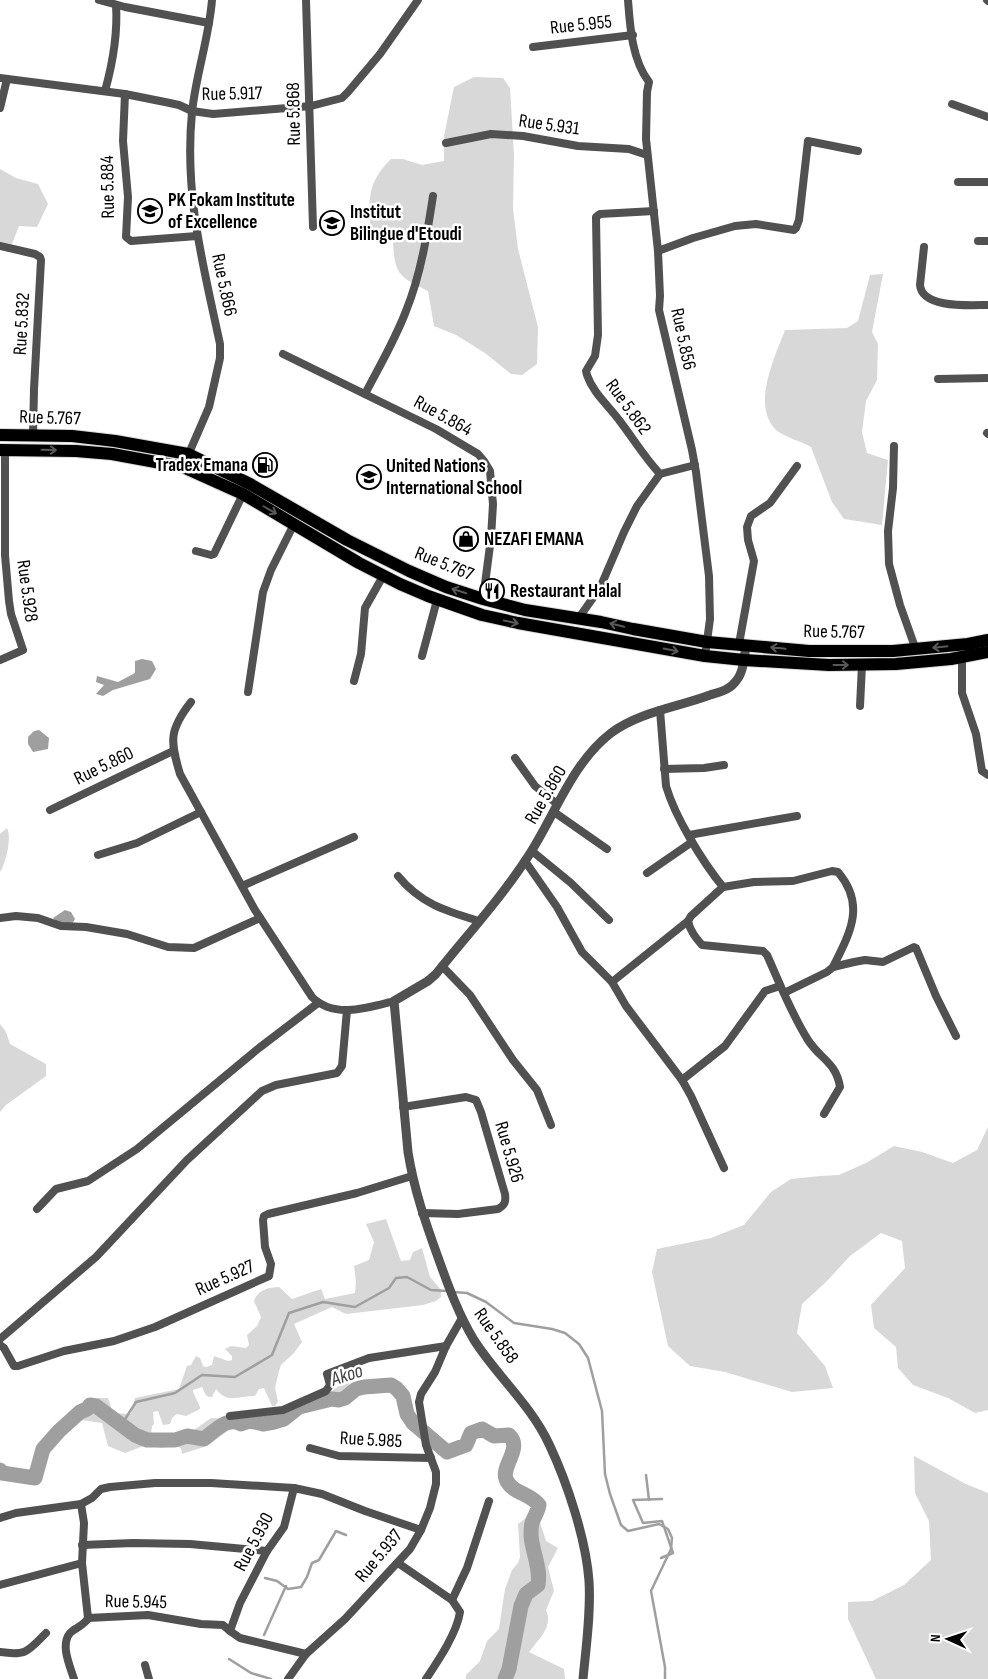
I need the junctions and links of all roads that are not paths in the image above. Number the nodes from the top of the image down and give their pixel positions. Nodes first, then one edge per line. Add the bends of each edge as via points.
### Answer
1 (99, 0) edge
2 (212, 0) edge
3 (306, 0) edge
4 (412, 0) edge
5 (418, 0) edge
6 (628, 0) edge
7 (125, 4) edge
8 (116, 5) junction
9 (412, 9) junction
10 (209, 23) junction
11 (632, 35) junction
12 (533, 47) dead end
13 (4, 79) edge
14 (106, 91) junction
15 (125, 94) junction
16 (952, 104) dead end
17 (311, 106) junction
18 (0, 108) edge
19 (192, 111) junction
20 (988, 117) edge
21 (446, 143) dead end
22 (858, 150) dead end
23 (647, 155) junction
24 (958, 182) dead end
25 (988, 182) edge
26 (433, 196) dead end
27 (654, 211) junction
28 (313, 227) dead end
29 (197, 236) junction
30 (978, 241) dead end
31 (988, 241) edge
32 (0, 246) edge
33 (924, 247) dead end
34 (658, 251) junction
35 (988, 305) edge
36 (283, 354) dead end
37 (988, 378) edge
38 (938, 379) dead end
39 (365, 394) junction
40 (0, 435) edge
41 (33, 436) junction
42 (894, 446) dead end
43 (3, 450) edge
44 (188, 454) junction
45 (695, 465) junction
46 (798, 466) dead end
47 (183, 467) junction
48 (660, 474) junction
49 (243, 494) junction
50 (294, 524) junction
51 (196, 551) dead end
52 (384, 576) junction
53 (483, 599) junction
54 (437, 600) junction
55 (578, 619) junction
56 (988, 640) edge
57 (707, 642) junction
58 (743, 645) junction
59 (916, 650) junction
60 (988, 652) edge
61 (422, 656) dead end
62 (705, 656) junction
63 (962, 657) junction
64 (0, 660) edge
65 (744, 660) junction
66 (862, 665) junction
67 (354, 681) dead end
68 (248, 692) dead end
69 (191, 702) dead end
70 (860, 706) dead end
71 (660, 710) junction
72 (173, 751) junction
73 (514, 758) dead end
74 (724, 765) dead end
75 (664, 769) junction
76 (988, 775) edge
77 (556, 808) junction
78 (50, 810) dead end
79 (201, 812) junction
80 (797, 816) dead end
81 (354, 837) dead end
82 (691, 838) junction
83 (607, 849) dead end
84 (532, 851) junction
85 (98, 855) dead end
86 (525, 861) junction
87 (647, 873) dead end
88 (398, 876) dead end
89 (242, 886) junction
90 (722, 887) junction
91 (0, 918) edge
92 (260, 918) junction
93 (609, 920) dead end
94 (479, 921) junction
95 (688, 921) junction
96 (442, 966) junction
97 (834, 967) junction
98 (612, 982) junction
99 (780, 986) junction
100 (784, 993) junction
101 (394, 1001) junction
102 (318, 1003) junction
103 (347, 1010) junction
104 (956, 1036) dead end
105 (682, 1080) junction
106 (403, 1107) junction
107 (824, 1114) dead end
108 (551, 1126) dead end
109 (724, 1168) dead end
110 (412, 1176) junction
111 (37, 1208) dead end
112 (422, 1213) junction
113 (462, 1318) junction
114 (0, 1339) edge
115 (0, 1345) edge
116 (446, 1346) junction
117 (230, 1416) dead end
118 (310, 1448) dead end
119 (431, 1458) junction
120 (294, 1488) junction
121 (489, 1501) dead end
122 (81, 1504) junction
123 (0, 1518) edge
124 (421, 1530) junction
125 (82, 1545) junction
126 (267, 1551) junction
127 (82, 1563) junction
128 (398, 1563) junction
129 (0, 1585) edge
130 (452, 1600) junction
131 (88, 1618) junction
132 (230, 1631) junction
133 (46, 1633) dead end
134 (0, 1652) edge
135 (306, 1654) junction
136 (145, 1665) dead end
137 (74, 1679) edge
138 (149, 1679) edge
139 (288, 1679) edge
140 (426, 1679) edge
141 (583, 1679) edge

1 - 8 street
2 - 10 street, Rue 5.866
3 - 17 street, Rue 5.868
4 - 9 street
5 - 9 street, Rue 5.917
6 - 11 street, Rue 5.856
7 - 8 street
7 - 10 street
8 - 14 street via 116,48
9 - 17 street, Rue 5.917 via 380,54 342,98
10 - 19 street, Rue 5.866
11 - 12 street, Rue 5.955
11 - 23 street, Rue 5.856 via 636,56 649,82
13 - 14 street, Rue 5.917
13 - 18 street
14 - 15 street, Rue 5.917
15 - 19 street, Rue 5.917 via 179,105
15 - 29 street, Rue 5.884 via 126,237 131,241
16 - 20 street
17 - 19 street, Rue 5.917 via 213,114
17 - 28 street, Rue 5.868
19 - 29 street, Rue 5.866 via 190,174
21 - 23 street, Rue 5.931 via 491,134 578,146 629,149
22 - 34 street via 808,141 799,220 794,230 756,224 735,226
23 - 27 street, Rue 5.856
24 - 25 street
26 - 39 street via 425,249 406,311
27 - 34 street, Rue 5.856
27 - 48 street, Rue 5.862 via 600,214 596,217 598,335 595,356 586,371 598,395
29 - 44 street, Rue 5.866 via 221,353 209,407
30 - 31 street
32 - 41 street, Rue 5.832 via 35,254 41,260
33 - 35 street via 920,291 925,296 954,306
34 - 45 street, Rue 5.856 via 658,310
36 - 39 street, Rue 5.864
37 - 38 street
39 - 53 street, Rue 5.864 via 478,454 490,471 493,504
40 - 41 highway, Rue 5.767
41 - 44 highway, Rue 5.767 via 72,436
42 - 59 street via 889,564
43 -> 47 highway via 112,454
43 - 64 street, Rue 5.928 via 9,600 23,650
44 - 47 street, Rue 5.866
53 -> 44 highway, Rue 5.767 via 409,571
45 - 48 street
45 - 57 street, Rue 5.856 via 709,576
46 - 58 street via 770,503 751,516 747,527 754,561
47 - 49 highway
48 - 55 street via 637,506 600,588
49 -> 50 highway
49 - 51 street via 214,554
50 - 52 highway
50 - 68 street via 263,592
52 - 54 highway
52 - 67 street via 364,608
53 - 55 highway, Rue 5.767
54 - 61 street
54 -> 62 highway via 482,616
57 -> 55 highway, Rue 5.767
56 -> 59 highway, Rue 5.767
57 - 58 highway, Rue 5.767
57 - 62 street, Rue 5.856
59 -> 58 highway, Rue 5.767 via 809,651
58 - 65 street, Rue 5.860
60 - 63 highway
62 - 65 highway
63 - 66 highway
63 - 76 street via 962,693 976,734 982,771
65 -> 66 highway
65 - 71 street, Rue 5.860 via 740,676 730,687 693,702
66 - 70 street
69 - 72 street via 174,729
71 - 75 street
71 - 77 street, Rue 5.860 via 623,725 598,745
72 - 78 street, Rue 5.860
72 - 79 street via 180,774
73 - 77 street
74 - 75 street
75 - 82 street via 669,797
77 - 83 street
77 - 84 street, Rue 5.860
79 - 85 street via 137,843
79 - 89 street
80 - 82 street
81 - 89 street
82 - 87 street
82 - 90 street
84 - 86 street, Rue 5.860
84 - 93 street via 572,883
86 - 94 street, Rue 5.860
86 - 98 street via 557,907 582,952
88 - 94 street via 422,899
89 - 92 street
90 - 95 street
90 - 97 street via 793,881 838,872 849,888 854,914 852,928
91 - 92 street via 38,918 61,926 128,934 168,947 194,948
92 - 102 street
94 - 96 street, Rue 5.860
95 - 98 street
95 - 99 street via 702,945 763,950
96 - 101 street, Rue 5.860 via 428,981
96 - 108 street via 470,995 537,1090
97 - 100 street
97 - 104 street via 866,960 883,962 916,948
98 - 105 street via 626,1006
99 - 100 street
99 - 105 street via 765,991 725,1046
100 - 107 street via 809,1042 838,1076 840,1087
101 - 103 street
101 - 106 street, Rue 5.858
102 - 103 street via 334,1010
102 - 111 street via 137,1149 88,1181 56,1189
103 - 114 street via 343,1061 337,1073 276,1085 262,1091 187,1160 96,1257
105 - 109 street
106 - 110 street, Rue 5.858
106 - 112 street, Rue 5.926 via 466,1097 476,1100 505,1194 506,1201 498,1209 458,1214
110 - 112 street, Rue 5.858
110 - 115 street, Rue 5.927 via 264,1216 265,1247 271,1264 269,1276 155,1327 114,1341 64,1350 18,1366 14,1366
112 - 113 street, Rue 5.858
113 - 116 street, Rue 5.937
113 - 141 street, Rue 5.858 via 485,1356 514,1389 548,1442 572,1504 589,1580
116 - 117 street via 369,1358 327,1374 330,1385 326,1391 283,1410
116 - 119 street, Rue 5.937 via 419,1402
118 - 119 street, Rue 5.985 via 339,1456
119 - 124 street, Rue 5.937 via 436,1484
120 - 122 street via 211,1483 110,1486
120 - 124 street via 322,1494
120 - 126 street, Rue 5.930 via 284,1527
121 - 130 street via 467,1568
122 - 123 street
122 - 125 street, Rue 5.945 via 84,1523
124 - 128 street, Rue 5.937
125 - 126 street via 190,1544
125 - 127 street, Rue 5.945
126 - 132 street, Rue 5.930 via 240,1603
127 - 129 street
127 - 131 street, Rue 5.945
128 - 130 street
128 - 135 street, Rue 5.937 via 345,1619
130 - 140 street via 458,1608 459,1617
131 - 132 street, Rue 5.945 via 148,1615 223,1625
131 - 137 street via 85,1624 71,1632 67,1640
132 - 135 street via 240,1638
133 - 134 street via 27,1652
135 - 139 street, Rue 5.937
136 - 138 street

